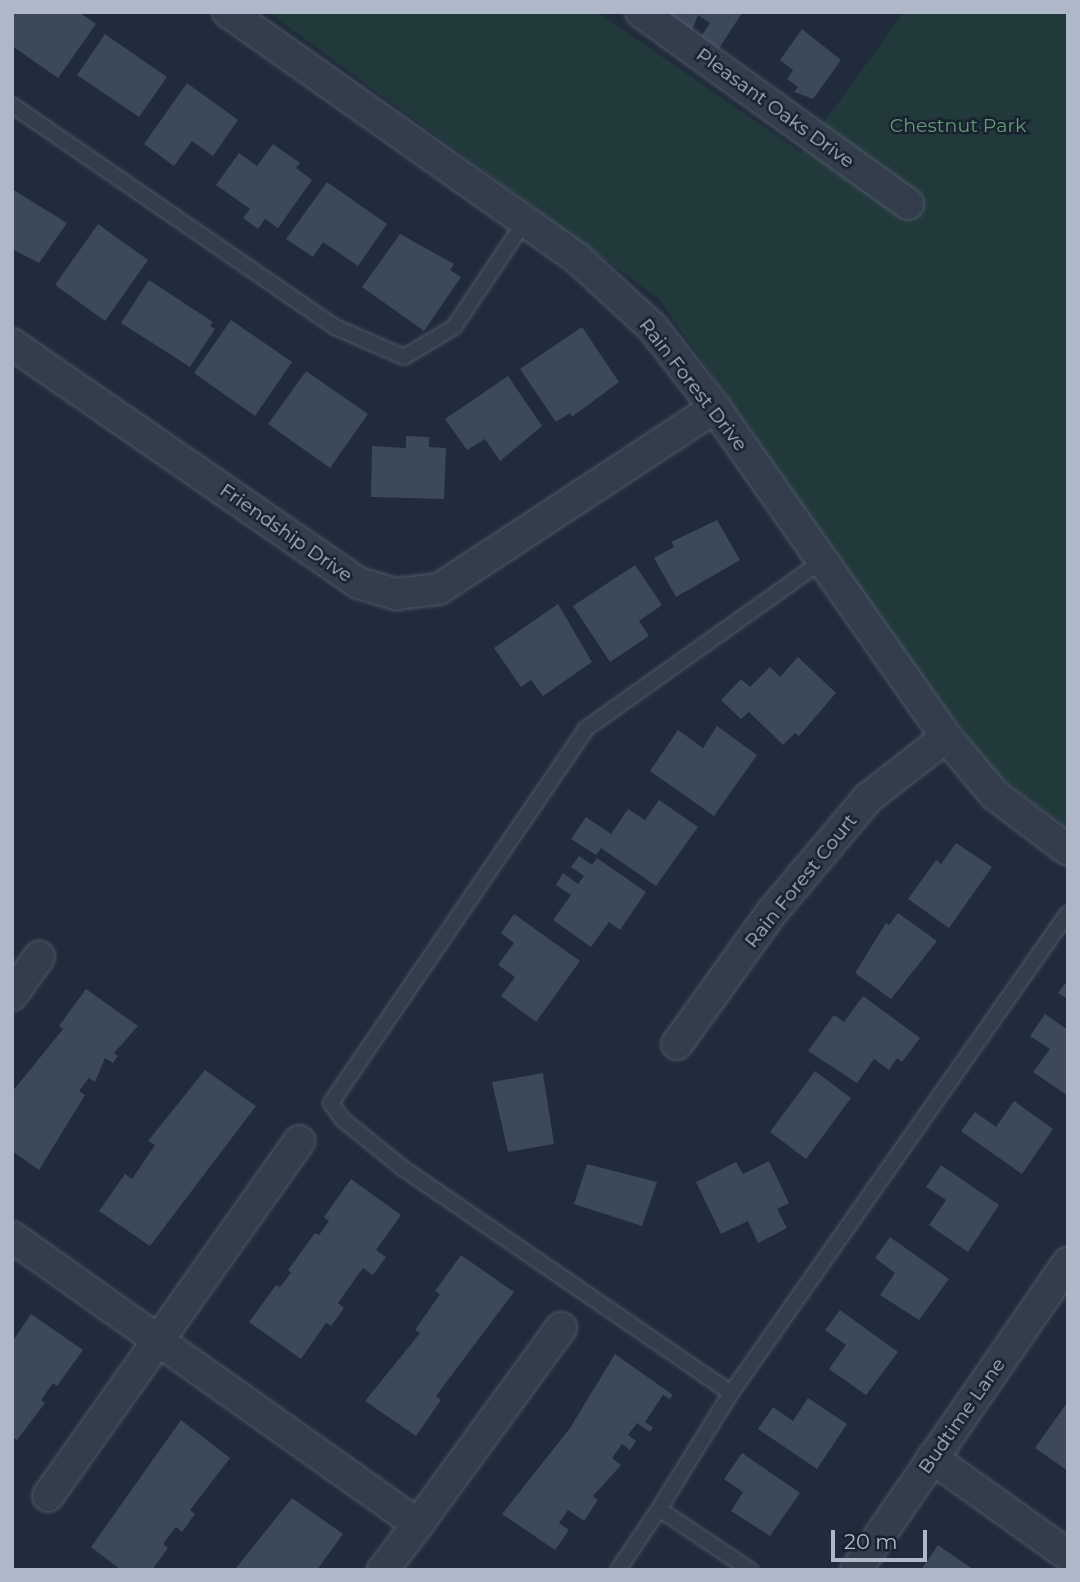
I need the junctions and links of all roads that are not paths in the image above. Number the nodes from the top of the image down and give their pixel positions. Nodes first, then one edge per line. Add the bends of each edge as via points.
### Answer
1 (228, 12) edge
2 (641, 12) edge
3 (12, 105) edge
4 (908, 204) dead end
5 (525, 221) junction
6 (15, 351) edge
7 (715, 408) junction
8 (822, 561) junction
9 (946, 737) junction
10 (1068, 850) edge
11 (1068, 913) edge
12 (39, 957) dead end
13 (12, 995) edge
14 (677, 1044) dead end
15 (299, 1141) dead end
16 (12, 1237) edge
17 (1068, 1263) edge
18 (561, 1328) dead end
19 (161, 1342) junction
20 (731, 1393) junction
21 (932, 1458) junction
22 (48, 1496) dead end
23 (659, 1509) junction
24 (418, 1524) junction
25 (1068, 1555) edge
26 (383, 1570) edge
27 (618, 1570) edge
28 (750, 1570) edge
29 (856, 1570) edge

1 - 5 street, Rain Forest Drive
2 - 4 street, Pleasant Oaks Drive
3 - 5 lane via 335,327 404,357 454,327
5 - 7 street, Rain Forest Drive via 578,259 653,328
6 - 7 street, Friendship Drive via 359,583 396,594 439,589
7 - 8 street, Rain Forest Drive
8 - 9 street, Rain Forest Drive
8 - 20 lane via 586,729 331,1103 342,1119 404,1169
9 - 10 street, Rain Forest Drive via 995,796
9 - 14 street, Rain Forest Court via 868,798 772,912
11 - 20 lane
12 - 13 street
15 - 19 street
16 - 19 street
17 - 21 street, Budtime Lane
18 - 24 street
19 - 22 street
19 - 24 street
20 - 23 lane
21 - 25 street
21 - 29 street, Budtime Lane
23 - 27 lane
23 - 28 lane
24 - 26 street

